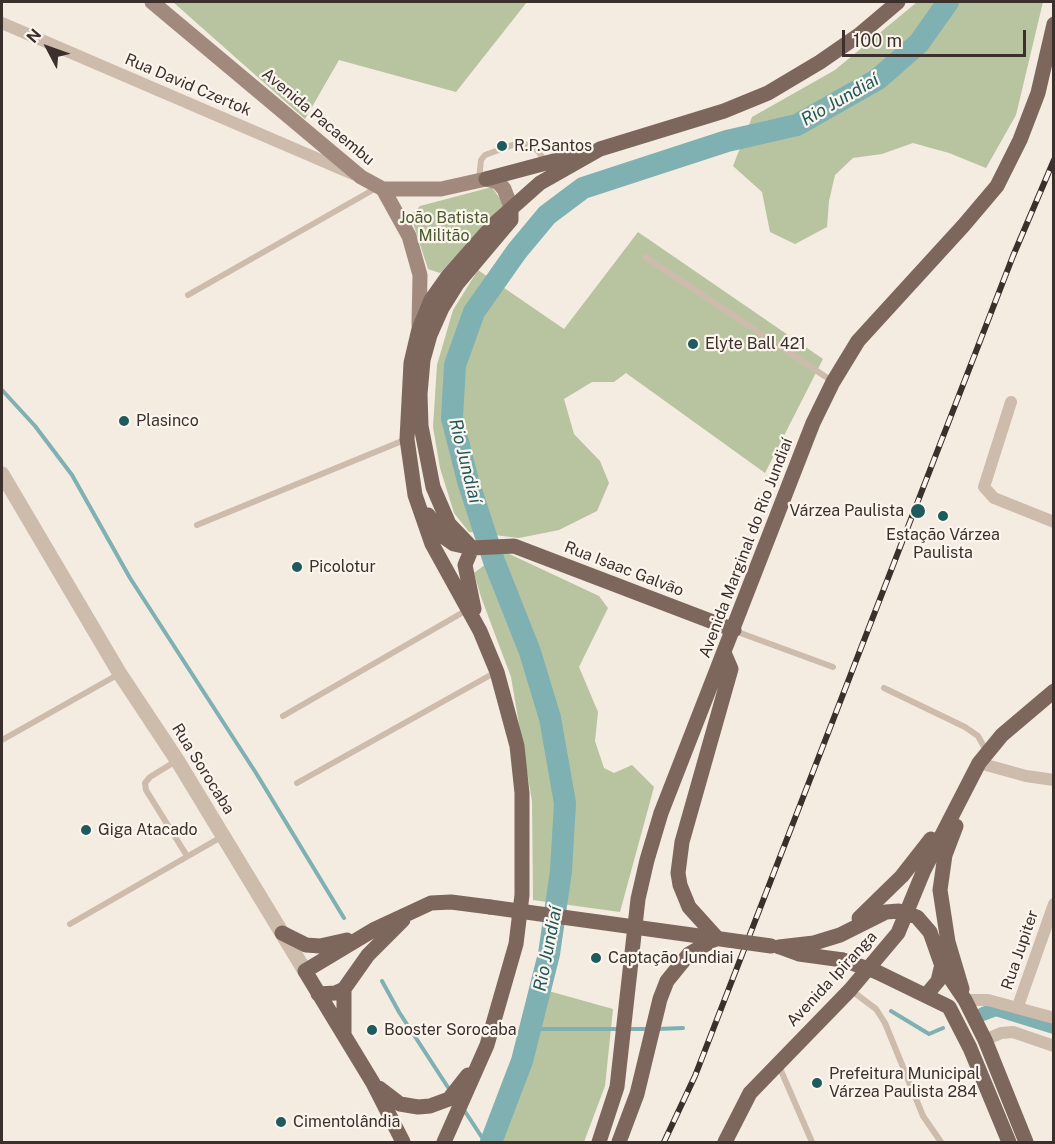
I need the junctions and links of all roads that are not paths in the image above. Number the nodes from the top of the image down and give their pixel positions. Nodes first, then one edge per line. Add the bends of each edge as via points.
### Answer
1 (152, 2) edge
2 (898, 2) edge
3 (2, 23) edge
4 (1053, 24) edge
5 (600, 149) junction
6 (547, 163) junction
7 (361, 177) junction
8 (482, 180) junction
9 (380, 188) junction
10 (512, 207) junction
11 (645, 257) dead end
12 (188, 295) dead end
13 (419, 329) junction
14 (833, 382) junction
15 (1011, 402) dead end
16 (407, 439) junction
17 (2, 474) edge
18 (415, 495) junction
19 (1053, 522) edge
20 (197, 525) dead end
21 (476, 548) junction
22 (468, 609) junction
23 (734, 630) junction
24 (480, 631) junction
25 (725, 655) junction
26 (833, 667) dead end
27 (497, 672) junction
28 (120, 674) junction
29 (884, 688) dead end
30 (1053, 691) edge
31 (283, 716) dead end
32 (2, 740) edge
33 (983, 758) junction
34 (177, 760) junction
35 (1053, 780) edge
36 (297, 783) dead end
37 (967, 784) junction
38 (223, 836) junction
39 (187, 856) junction
40 (1053, 908) edge
41 (414, 910) junction
42 (909, 914) junction
43 (70, 924) dead end
44 (375, 929) junction
45 (282, 933) junction
46 (840, 935) junction
47 (717, 938) junction
48 (948, 942) junction
49 (775, 946) junction
50 (942, 966) junction
51 (304, 971) junction
52 (344, 989) junction
53 (850, 990) junction
54 (318, 994) junction
55 (927, 994) junction
56 (964, 1000) junction
57 (1018, 1006) junction
58 (1053, 1018) edge
59 (344, 1038) junction
60 (985, 1040) junction
61 (487, 1045) junction
62 (1053, 1046) edge
63 (777, 1063) junction
64 (374, 1083) junction
65 (403, 1143) edge
66 (444, 1143) edge
67 (599, 1143) edge
68 (619, 1143) edge
69 (725, 1143) edge
70 (812, 1143) edge
71 (941, 1143) edge
72 (1009, 1143) edge
73 (1026, 1143) edge

1 - 7 main road, Avenida Pacaembu
2 - 5 main road via 860,35 768,93 724,111
3 - 7 street, Rua David Czertok
4 - 14 main road, Avenida Marginal do Rio Jundiaí via 1038,93 997,186 858,341
5 - 6 main road
5 - 10 main road via 540,183
6 - 8 main road
6 - 8 lane via 537,150 521,142 485,155 481,160
7 - 9 main road, Avenida Pacaembu
8 - 9 main road via 441,189
8 - 10 main road via 498,182
9 - 12 lane
9 - 13 main road via 409,236 420,275
10 - 13 main road via 448,276 431,300
10 - 21 main road via 511,220 457,284 442,308 423,360 421,426 434,487 449,524
11 - 14 lane
13 - 16 main road via 411,363
14 - 23 main road, Avenida Marginal do Rio Jundiaí via 786,490
15 - 19 street via 984,487 994,498
16 - 18 main road
16 - 20 lane
17 - 28 street, Rua Sorocaba
18 - 21 main road via 444,537 454,544
18 - 22 main road via 432,544
21 - 23 main road, Rua Isaac Galvão via 514,546
21 - 24 main road via 465,565
22 - 24 main road
22 - 31 lane
23 - 25 main road, Avenida Marginal do Rio Jundiaí
23 - 26 lane
24 - 27 main road
25 - 47 main road via 731,669 682,842 678,873 689,907
25 - 67 main road, Avenida Marginal do Rio Jundiaí via 646,860 617,1087
27 - 36 lane
27 - 61 main road via 514,736 522,793 522,895 516,944
28 - 32 lane
28 - 34 street, Rua Sorocaba
29 - 33 lane via 978,736
30 - 33 main road, Avenida Ipiranga via 1002,735
33 - 35 street via 1026,776
33 - 37 main road, Avenida Ipiranga
34 - 38 street, Rua Sorocaba
34 - 39 lane via 150,777 146,790
37 - 42 main road, Avenida Ipiranga via 924,870
37 - 46 main road via 922,854
37 - 48 main road via 967,795 945,855 940,890
38 - 39 lane
38 - 45 street, Rua Sorocaba
39 - 43 lane
40 - 57 street, Rua Jupiter
41 - 44 main road
41 - 47 main road, bridge via 431,903 451,902
41 - 52 main road via 368,955
42 - 46 main road via 886,912
42 - 50 main road via 924,923
42 - 53 main road, Avenida Ipiranga
44 - 45 main road via 339,944 320,946 306,945
44 - 51 main road
45 - 51 street, Rua Sorocaba
46 - 49 main road via 814,943
47 - 49 main road, bridge
47 - 68 main road via 689,954 667,981 637,1094
48 - 50 main road
48 - 56 main road
49 - 55 main road, bridge via 843,960
50 - 55 main road via 938,981
50 - 56 main road
51 - 54 main road, Rua Sorocaba
52 - 54 main road
52 - 59 main road
53 - 63 main road, Avenida Ipiranga
53 - 71 lane via 876,1009 885,1023 923,1116
54 - 59 main road, Rua Sorocaba
55 - 72 main road via 949,1007
56 - 57 street
56 - 60 main road
57 - 58 street
59 - 64 main road, Rua Sorocaba
60 - 62 street via 1013,1032
60 - 73 main road
61 - 64 main road via 458,1091 438,1104 400,1104
61 - 66 main road
63 - 69 main road, Avenida Ipiranga via 750,1093
63 - 70 lane
64 - 65 main road

